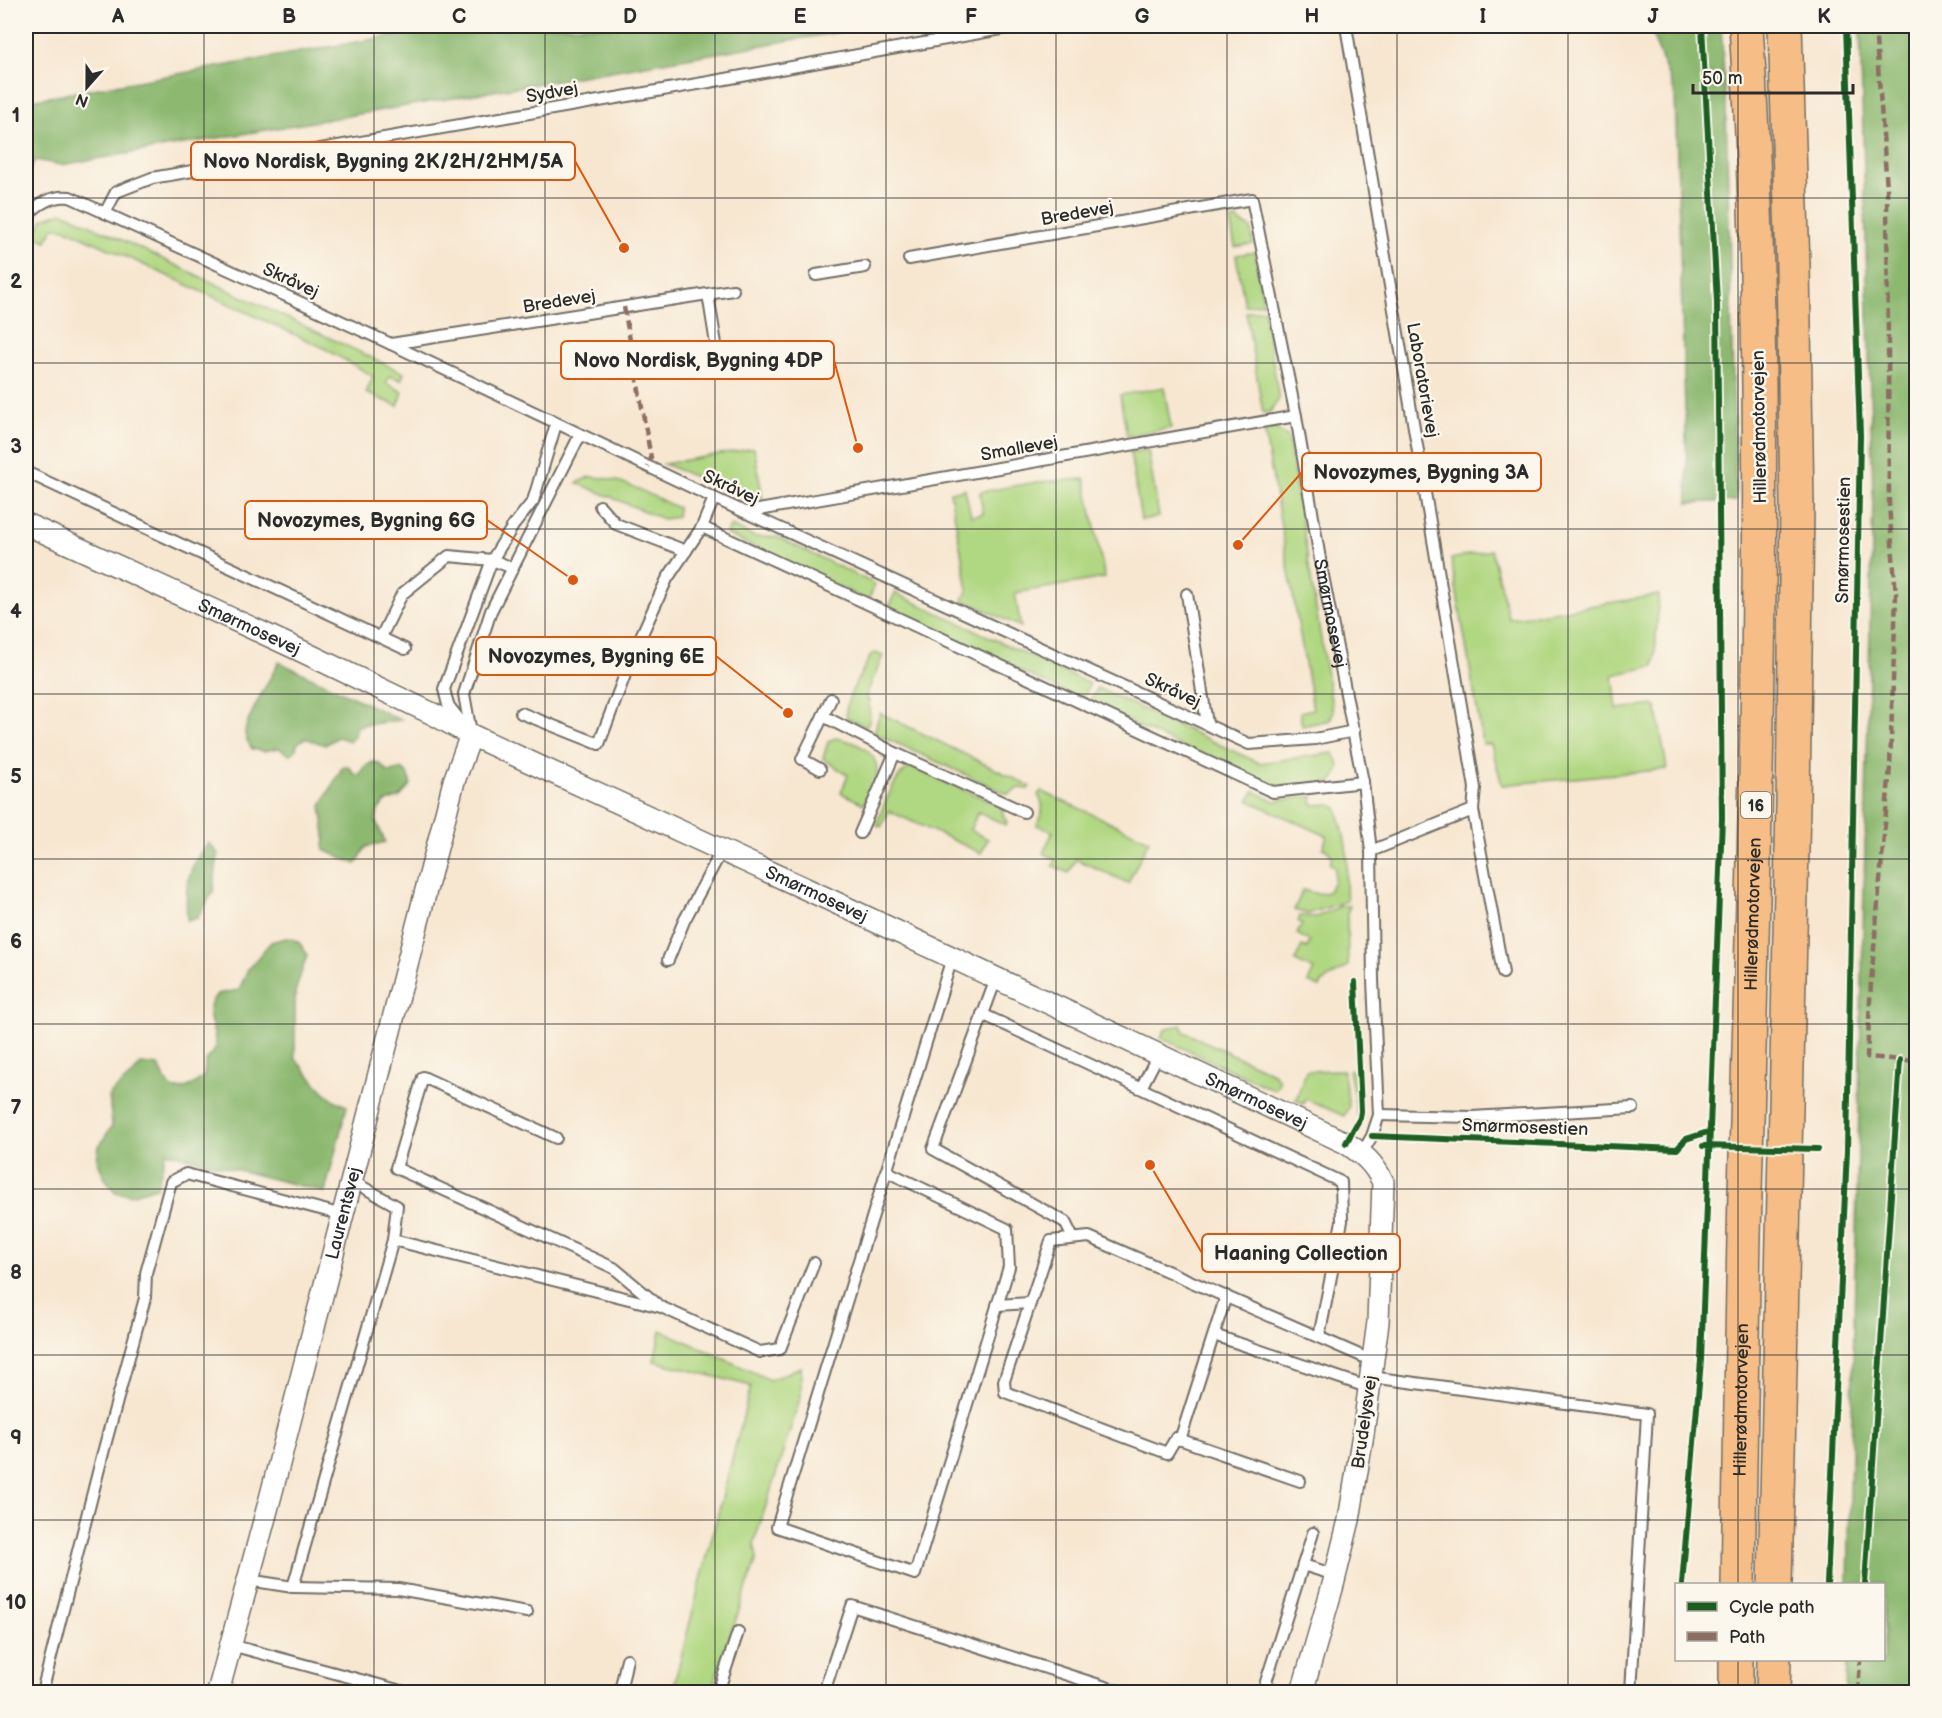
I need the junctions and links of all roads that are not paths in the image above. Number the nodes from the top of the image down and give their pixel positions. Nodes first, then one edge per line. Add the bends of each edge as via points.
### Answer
1 (1018, 26) edge
2 (1347, 26) edge
3 (1746, 26) edge
4 (1785, 26) edge
5 (1252, 199) joint
6 (105, 213) junction
7 (26, 217) edge
8 (909, 259) dead end
9 (865, 267) dead end
10 (816, 275) dead end
11 (733, 290) dead end
12 (708, 294) junction
13 (391, 344) junction
14 (720, 369) dead end
15 (1296, 416) junction
16 (556, 424) junction
17 (580, 435) junction
18 (26, 472) edge
19 (714, 498) junction
20 (600, 506) dead end
21 (747, 512) junction
22 (26, 524) edge
23 (702, 527) junction
24 (686, 551) junction
25 (492, 560) junction
26 (513, 568) junction
27 (1187, 594) dead end
28 (381, 637) junction
29 (405, 649) dead end
30 (831, 699) dead end
31 (521, 713) dead end
32 (823, 716) junction
33 (1207, 724) junction
34 (1354, 731) junction
35 (471, 735) junction
36 (895, 753) junction
37 (820, 769) dead end
38 (1363, 782) junction
39 (1473, 810) junction
40 (1024, 812) dead end
41 (860, 833) dead end
42 (722, 850) junction
43 (1371, 851) junction
44 (952, 958) junction
45 (668, 960) dead end
46 (1503, 973) dead end
47 (996, 979) junction
48 (982, 1014) junction
49 (1158, 1056) junction
50 (1141, 1088) junction
51 (1633, 1108) dead end
52 (1379, 1115) junction
53 (556, 1138) dead end
54 (1362, 1153) junction
55 (886, 1172) junction
56 (352, 1181) junction
57 (343, 1215) junction
58 (1073, 1239) junction
59 (393, 1240) junction
60 (814, 1263) dead end
61 (1226, 1296) junction
62 (1030, 1303) junction
63 (997, 1305) junction
64 (661, 1307) junction
65 (1214, 1335) junction
66 (1319, 1337) junction
67 (1371, 1375) junction
68 (1180, 1440) junction
69 (1300, 1481) dead end
70 (1314, 1533) dead end
71 (1303, 1565) junction
72 (1335, 1575) junction
73 (248, 1580) junction
74 (1738, 1583) edge
75 (1775, 1583) edge
76 (293, 1587) junction
77 (527, 1612) dead end
78 (738, 1632) dead end
79 (231, 1645) junction
80 (627, 1659) dead end
81 (1736, 1661) edge
82 (1774, 1661) edge
83 (42, 1692) edge
84 (218, 1692) edge
85 (405, 1692) edge
86 (620, 1692) edge
87 (718, 1692) edge
88 (824, 1692) edge
89 (1121, 1692) edge
90 (1279, 1692) edge
91 (1302, 1692) edge
92 (1631, 1692) edge
93 (1736, 1692) edge
94 (1773, 1692) edge

1 - 6 lane, Sydvej via 152,178 116,192
2 - 39 lane, Laboratorievej via 1475,788
3 - 74 highway, Hillerødmotorvejen / 16 via 1760,505
4 - 75 highway, Hillerødmotorvejen / 16 via 1797,506
5 - 8 lane, Bredevej
5 - 15 lane, Smørmosevej
6 - 7 lane, Skråvej via 60,196 36,205
6 - 13 lane, Skråvej
9 - 10 lane
11 - 12 lane, Bredevej
12 - 13 lane, Bredevej
12 - 14 lane
13 - 16 lane, Skråvej
15 - 21 lane, Smallevej
15 - 34 lane, Smørmosevej
16 - 17 lane, Skråvej
16 - 25 lane, Smørmosevej via 533,501
17 - 19 lane, Skråvej
17 - 26 lane
18 - 28 lane
19 - 21 lane, Skråvej
19 - 23 lane
20 - 24 lane via 616,524
21 - 33 lane, Skråvej
22 - 35 street, Smørmosevej via 303,652
23 - 24 lane
23 - 38 lane via 1273,792
24 - 31 lane via 667,579 632,656 599,744
25 - 26 lane
25 - 28 lane via 449,556 402,594
25 - 35 lane, Smørmosevej via 444,689 448,705
26 - 35 lane via 491,611 464,694
27 - 33 lane
28 - 29 lane
30 - 32 lane
32 - 36 lane
32 - 37 lane via 802,759
33 - 34 lane, Skråvej via 1250,744 1315,739
34 - 38 lane, Smørmosevej
35 - 42 street, Smørmosevej
35 - 56 street, Laurentsvej via 454,782
36 - 40 lane
36 - 41 lane
38 - 43 lane, Smørmosevej
39 - 43 lane
39 - 46 lane, Laboratorievej
42 - 44 street, Smørmosevej
42 - 45 lane
43 - 52 lane, Smørmosevej
44 - 47 street, Smørmosevej
44 - 55 lane
47 - 48 lane
47 - 49 street, Smørmosevej
48 - 50 lane
48 - 58 lane via 933,1149 1065,1222
49 - 50 lane
49 - 54 street, Smørmosevej
50 - 66 lane via 1341,1182 1342,1221
51 - 52 lane via 1472,1117
52 - 54 lane, Smørmosevej
53 - 64 lane via 423,1077 396,1168 614,1269
54 - 67 street, Brudelysvej via 1383,1182 1378,1322
55 - 63 lane via 1007,1228 1009,1267
55 - 63 lane via 777,1527 915,1574
56 - 57 street, Laurentsvej
56 - 59 lane via 397,1206
57 - 73 street, Laurentsvej
57 - 83 lane via 186,1174 171,1182 146,1273 145,1298
58 - 61 lane via 1089,1237
58 - 62 lane via 1051,1241
59 - 64 lane
59 - 76 lane
60 - 64 lane via 780,1348 759,1352
61 - 65 lane
61 - 66 lane
62 - 63 lane
62 - 68 lane via 1004,1381 1005,1392 1167,1453 1176,1438
65 - 67 lane
65 - 68 lane
66 - 67 lane
67 - 72 street, Brudelysvej via 1349,1520
67 - 92 lane via 1647,1414
68 - 69 lane
70 - 71 lane
71 - 72 lane
71 - 90 lane via 1265,1686
72 - 91 street, Brudelysvej
73 - 76 lane
73 - 79 street, Laurentsvej
76 - 77 lane via 398,1589
78 - 87 lane
79 - 84 street, Laurentsvej
79 - 85 lane
80 - 86 lane
81 - 93 highway
82 - 94 highway
88 - 89 lane via 852,1606

